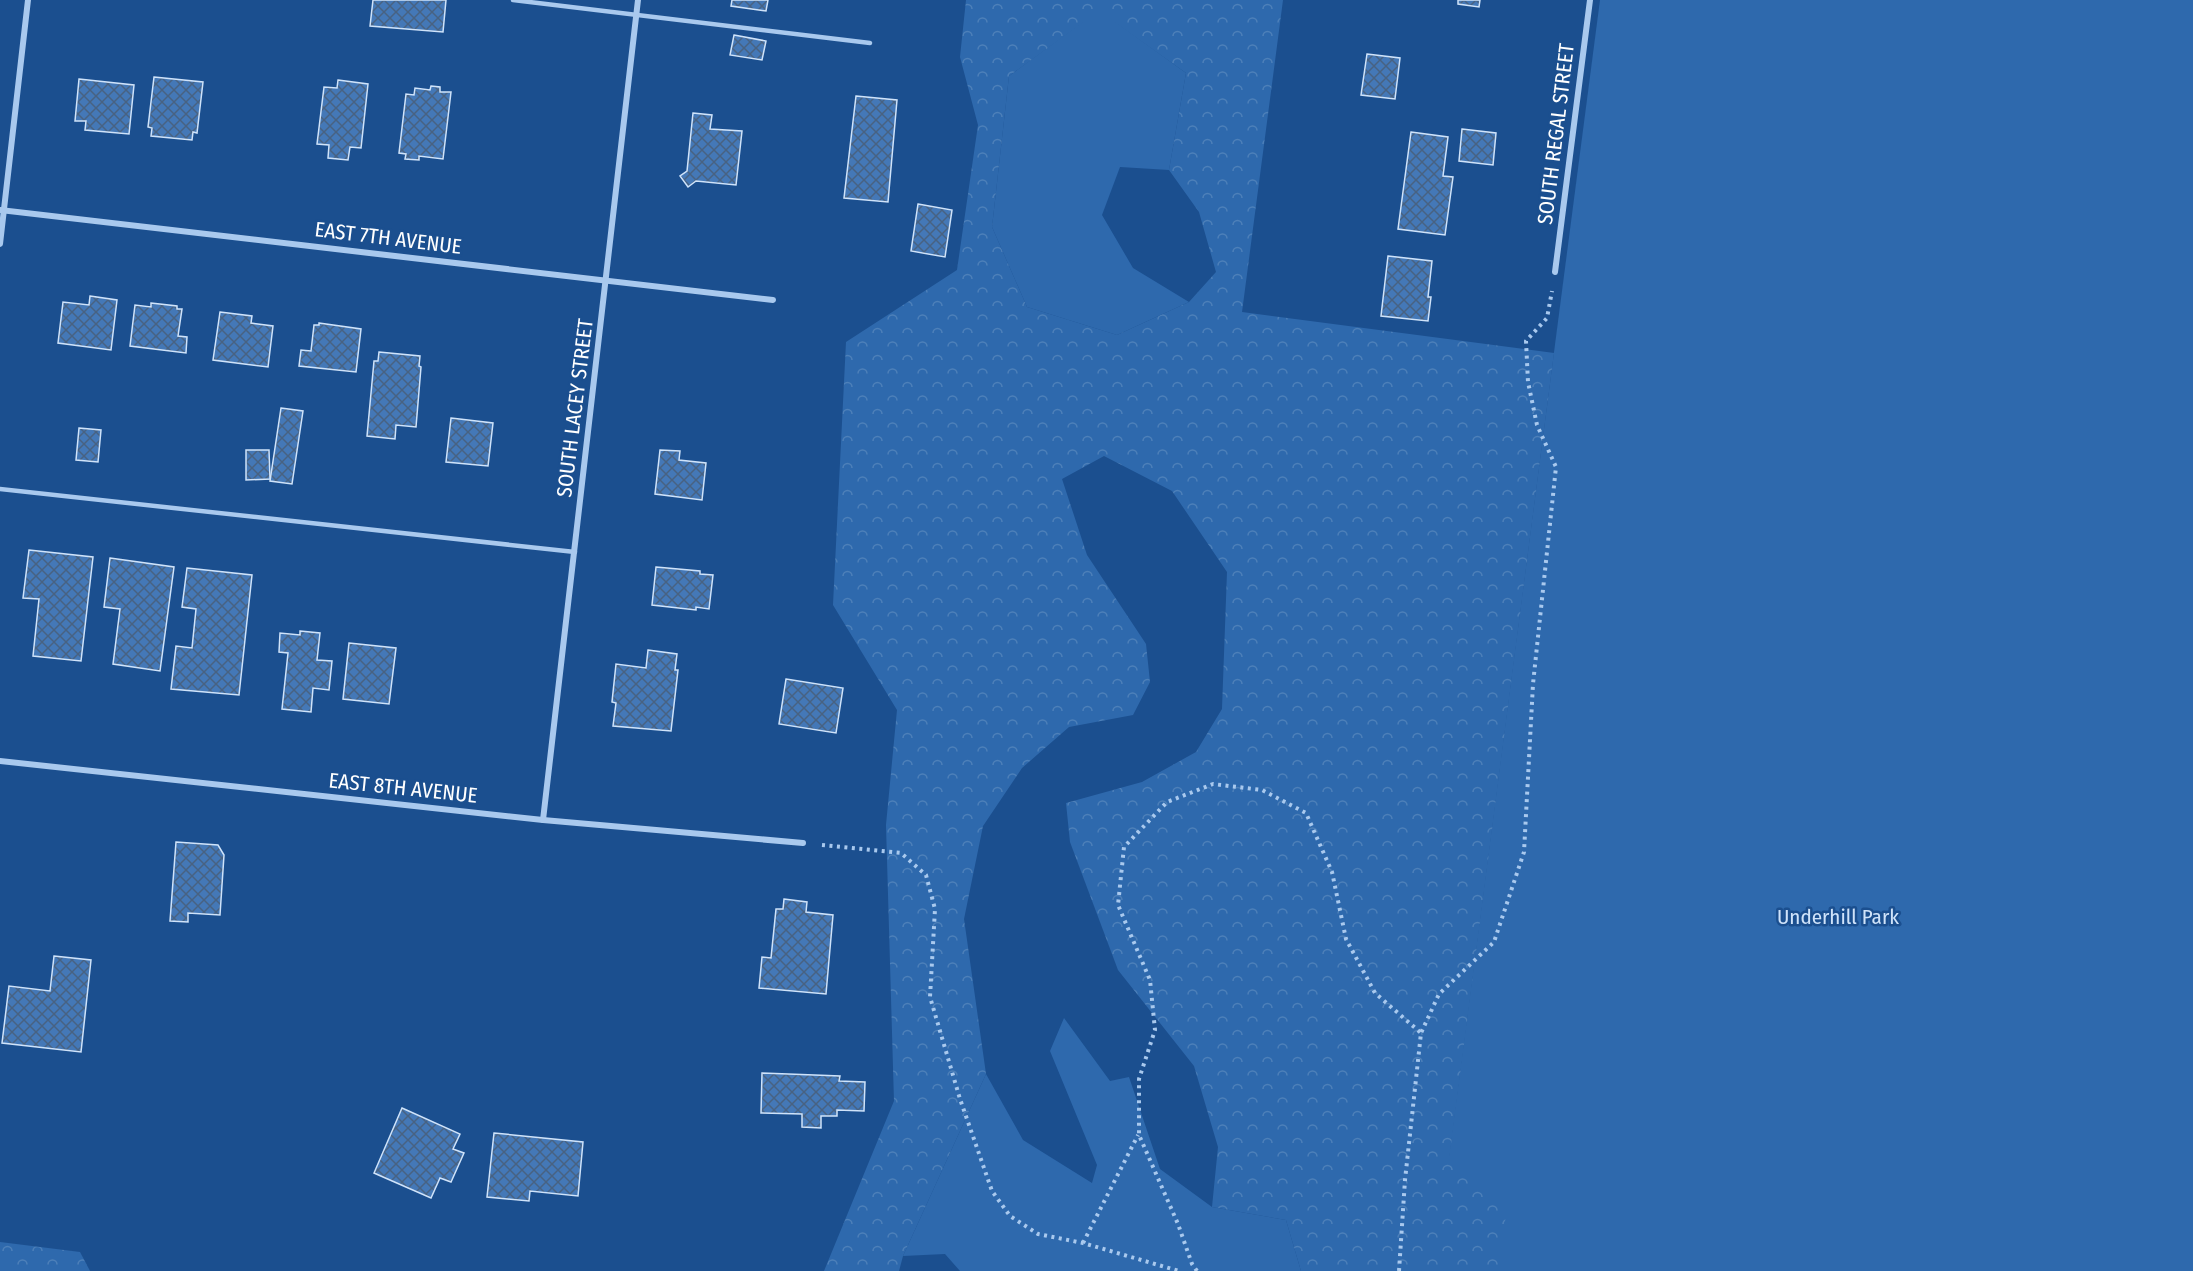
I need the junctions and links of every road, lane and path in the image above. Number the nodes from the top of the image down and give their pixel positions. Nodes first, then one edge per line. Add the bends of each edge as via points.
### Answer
1 (28, 0) edge
2 (513, 0) edge
3 (638, 0) edge
4 (1590, 0) edge
5 (636, 15) junction
6 (870, 44) dead end
7 (2, 210) edge
8 (0, 244) edge
9 (1555, 272) joint
10 (607, 280) junction
11 (773, 300) dead end
12 (0, 489) edge
13 (574, 552) junction
14 (0, 761) edge
15 (543, 820) junction
16 (803, 843) joint
17 (1421, 1033) junction
18 (1139, 1135) junction
19 (1083, 1243) junction
20 (1179, 1271) edge
21 (1197, 1271) edge
22 (1399, 1271) edge

1 - 7 street
2 - 5 lane
3 - 5 street, SOUTH LACEY STREET
4 - 9 street, SOUTH REGAL STREET
5 - 6 lane
5 - 10 street, SOUTH LACEY STREET
7 - 8 street
7 - 10 street, EAST 7TH AVENUE
9 - 17 path via 1547,318 1527,341 1528,382 1537,425 1556,467 1533,684 1524,852 1494,942 1438,994
10 - 11 street, EAST 7TH AVENUE
10 - 13 street, SOUTH LACEY STREET
12 - 13 lane
13 - 15 street, SOUTH LACEY STREET
14 - 15 street, EAST 8TH AVENUE
15 - 16 street, EAST 8TH AVENUE
16 - 19 path via 902,853 926,875 935,909 930,997 992,1191 1010,1216 1038,1234
17 - 18 path via 1375,993 1346,939 1332,872 1306,813 1262,790 1213,784 1167,802 1124,847 1118,905 1150,980 1155,1030 1139,1079
17 - 22 path
18 - 19 path
18 - 21 path
19 - 20 path

